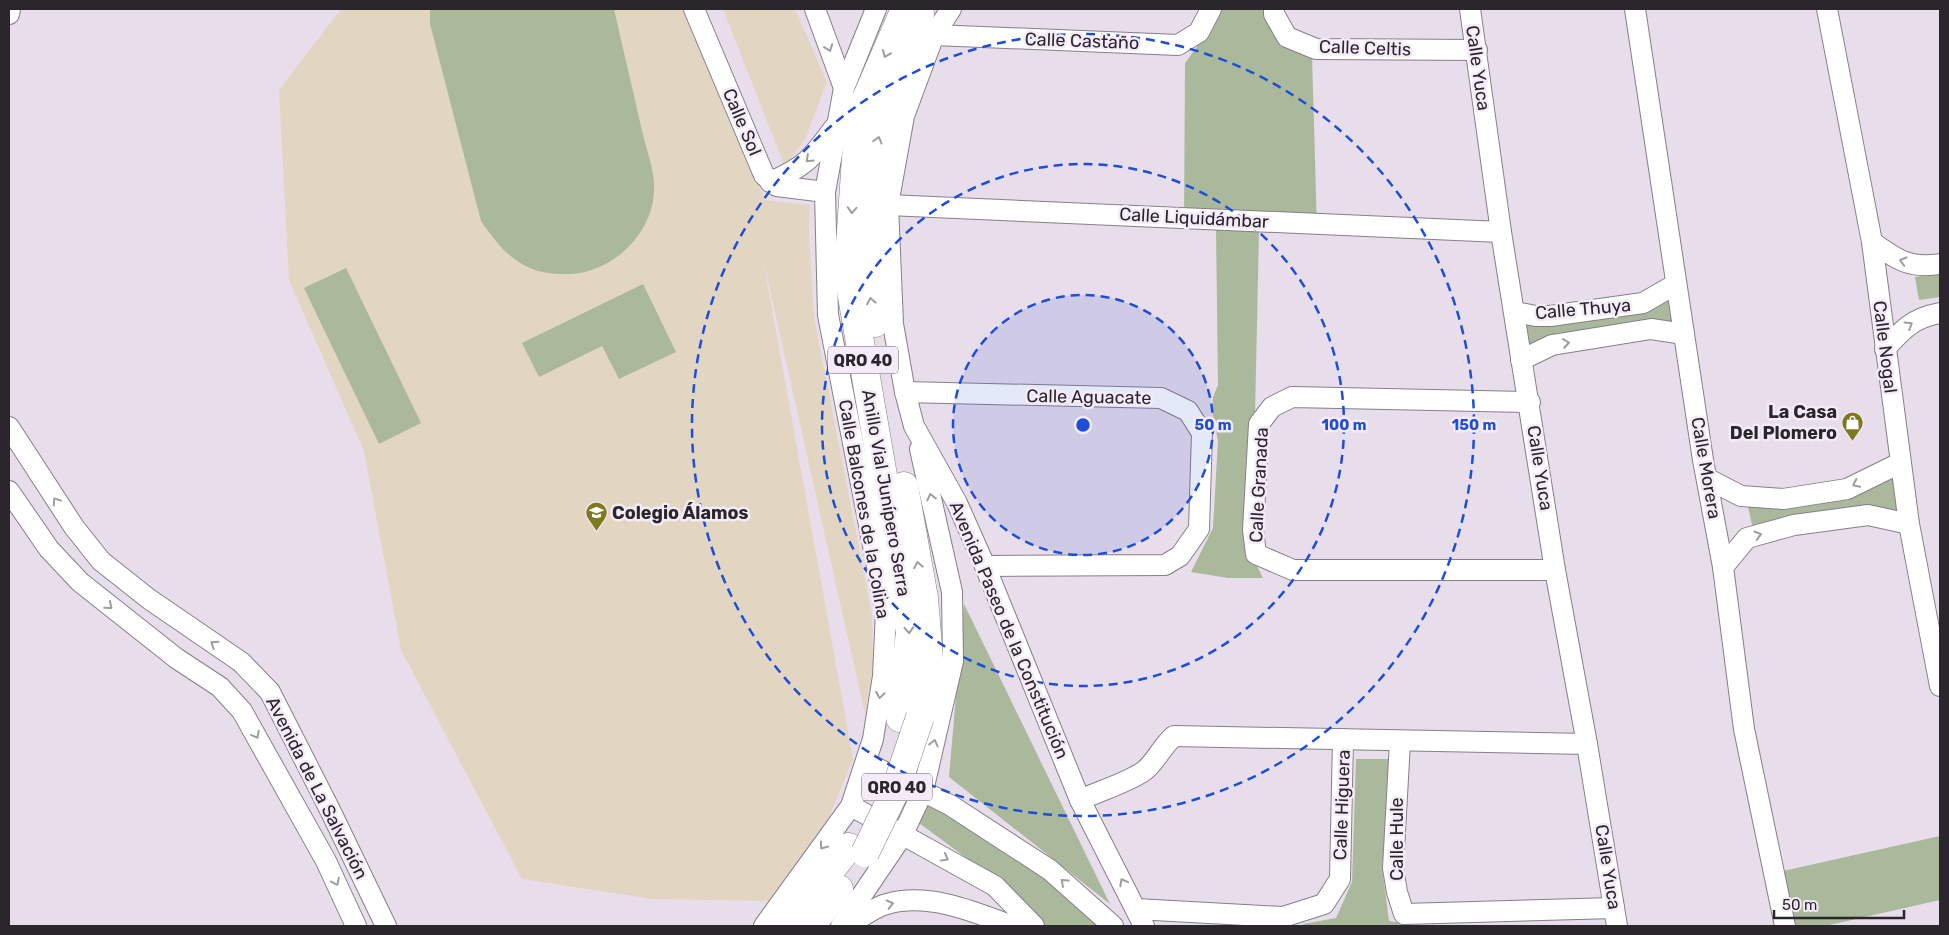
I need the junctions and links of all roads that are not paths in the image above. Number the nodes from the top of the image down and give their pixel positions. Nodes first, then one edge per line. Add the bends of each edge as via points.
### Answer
1 (10, 9) edge
2 (694, 9) edge
3 (814, 9) edge
4 (876, 9) edge
5 (905, 9) edge
6 (922, 9) edge
7 (951, 9) edge
8 (1211, 9) edge
9 (1274, 9) edge
10 (1470, 9) edge
11 (1635, 9) edge
12 (1827, 9) edge
13 (9, 14) edge
14 (934, 35) junction
15 (1477, 50) junction
16 (844, 88) junction
17 (838, 123) junction
18 (770, 182) junction
19 (825, 192) junction
20 (888, 205) junction
21 (1501, 232) junction
22 (1872, 242) junction
23 (1940, 264) edge
24 (1676, 284) junction
25 (1515, 312) junction
26 (1940, 313) edge
27 (1684, 334) junction
28 (1885, 349) junction
29 (1522, 360) junction
30 (905, 392) junction
31 (1530, 402) junction
32 (914, 426) junction
33 (9, 427) edge
34 (1900, 463) junction
35 (1708, 479) junction
36 (9, 491) edge
37 (1909, 524) junction
38 (74, 527) junction
39 (49, 549) junction
40 (102, 561) junction
41 (985, 566) junction
42 (1723, 567) junction
43 (1555, 570) junction
44 (80, 582) junction
45 (241, 662) junction
46 (1940, 686) edge
47 (220, 687) junction
48 (270, 692) junction
49 (242, 711) junction
50 (910, 718) junction
51 (1343, 739) junction
52 (1400, 742) junction
53 (1588, 744) junction
54 (869, 756) junction
55 (926, 781) junction
56 (1080, 800) junction
57 (330, 810) junction
58 (846, 813) junction
59 (305, 823) junction
60 (898, 843) junction
61 (349, 849) junction
62 (857, 850) junction
63 (326, 861) junction
64 (1140, 917) edge
65 (1616, 917) edge
66 (356, 926) edge
67 (386, 926) edge
68 (764, 926) edge
69 (786, 926) edge
70 (811, 926) edge
71 (841, 926) edge
72 (847, 926) edge
73 (1012, 926) edge
74 (1034, 926) edge
75 (1113, 926) edge
76 (1785, 926) edge

1 - 13 street
2 - 18 street, Calle Sol via 764,175
3 -> 16 street
4 - 16 street, Calle Balcones de la Colina
5 -> 50 highway, Anillo Vial Junípero Serra / QRO 40 via 859,116 848,274 910,632
50 -> 6 highway, Anillo Vial Junípero Serra / QRO 40 via 930,671 924,598 869,293 876,144
7 - 14 street, Avenida Paseo de la Constitución
8 - 14 street, Calle Castaño via 1199,32 1178,45
9 - 15 street, Calle Celtis via 1287,37 1316,49
10 - 15 street, Calle Yuca
11 - 24 street, Calle Morera
12 - 22 street, Calle Nogal
14 - 20 street, Avenida Paseo de la Constitución via 904,116
15 - 21 street, Calle Yuca
16 - 17 street, Calle Balcones de la Colina
17 -> 18 street via 818,151 798,170
17 - 19 street, Calle Balcones de la Colina
18 - 19 street via 777,186
19 -> 54 street, Calle Balcones de la Colina via 828,315 886,612 883,676
20 - 21 street, Calle Liquidámbar
20 - 30 street, Avenida Paseo de la Constitución via 893,324
21 - 25 street, Calle Yuca
23 -> 22 street via 1929,266 1900,262
22 - 28 street, Calle Nogal
24 - 25 street, Calle Thuya via 1643,303 1550,316
24 - 27 street, Calle Morera
25 - 29 street, Calle Yuca
28 -> 26 street via 1905,326
29 -> 27 street, Calle Thuya via 1552,345 1651,330
27 - 35 street, Calle Morera
28 - 34 street, Calle Nogal
29 - 31 street, Calle Yuca
30 - 32 street, Avenida Paseo de la Constitución
30 - 41 street, Calle Aguacate via 1161,398 1188,412 1202,433 1199,530 1180,556 1165,565
31 - 43 street, Calle Yuca
31 - 43 street, Calle Granada via 1292,397 1272,407 1259,424 1253,530 1256,554 1293,570
32 - 41 street, Avenida Paseo de la Constitución via 957,503
55 -> 32 street via 953,661 952,592
38 -> 33 street, Avenida de La Salvación
34 -> 35 street via 1848,489 1784,499 1741,496
34 - 37 street, Calle Nogal
35 - 42 street, Calle Morera
36 - 39 street, Avenida de La Salvación
42 -> 37 street via 1747,538 1794,525 1868,514
37 - 46 street, Calle Nogal
38 - 39 street
38 - 40 street, Avenida de La Salvación
39 - 44 street, Avenida de La Salvación
40 - 44 street
45 -> 40 street, Avenida de La Salvación via 149,600
41 - 56 street, Avenida Paseo de la Constitución
42 - 76 street, Calle Morera via 1744,729
43 - 53 street, Calle Yuca
44 -> 47 street, Avenida de La Salvación via 176,658
45 - 47 street
45 - 48 street, Avenida de La Salvación
47 - 49 street, Avenida de La Salvación
48 - 49 street
48 - 57 street, Avenida de La Salvación
49 -> 59 street, Avenida de La Salvación
50 - 62 highway, Anillo Vial Junípero Serra / QRO 40 via 877,785
51 - 52 street
51 - 56 street, Calle Higuera via 1174,736 1143,772
51 - 64 street, Calle Higuera via 1340,879 1324,904 1283,917
52 - 53 street
52 - 65 street, Calle Hule via 1393,868 1404,914
53 - 65 street, Calle Yuca
54 - 55 street via 898,763
54 - 58 street, Calle Balcones de la Colina
55 - 60 street
75 -> 55 street via 1050,870
64 -> 56 street, Avenida Paseo de la Constitución
57 - 59 street
57 - 61 street, Avenida de La Salvación
58 - 60 street
58 -> 68 street, Calle Balcones de la Colina
59 - 63 street, Avenida de La Salvación
60 - 71 street
60 -> 74 street via 995,886
61 - 63 street
61 - 67 street, Avenida de La Salvación
62 - 69 highway, Anillo Vial Junípero Serra / QRO 40
62 - 70 highway, Anillo Vial Junípero Serra / QRO 40
63 -> 66 street, Avenida de La Salvación
72 -> 73 street via 887,904 916,900 969,910

